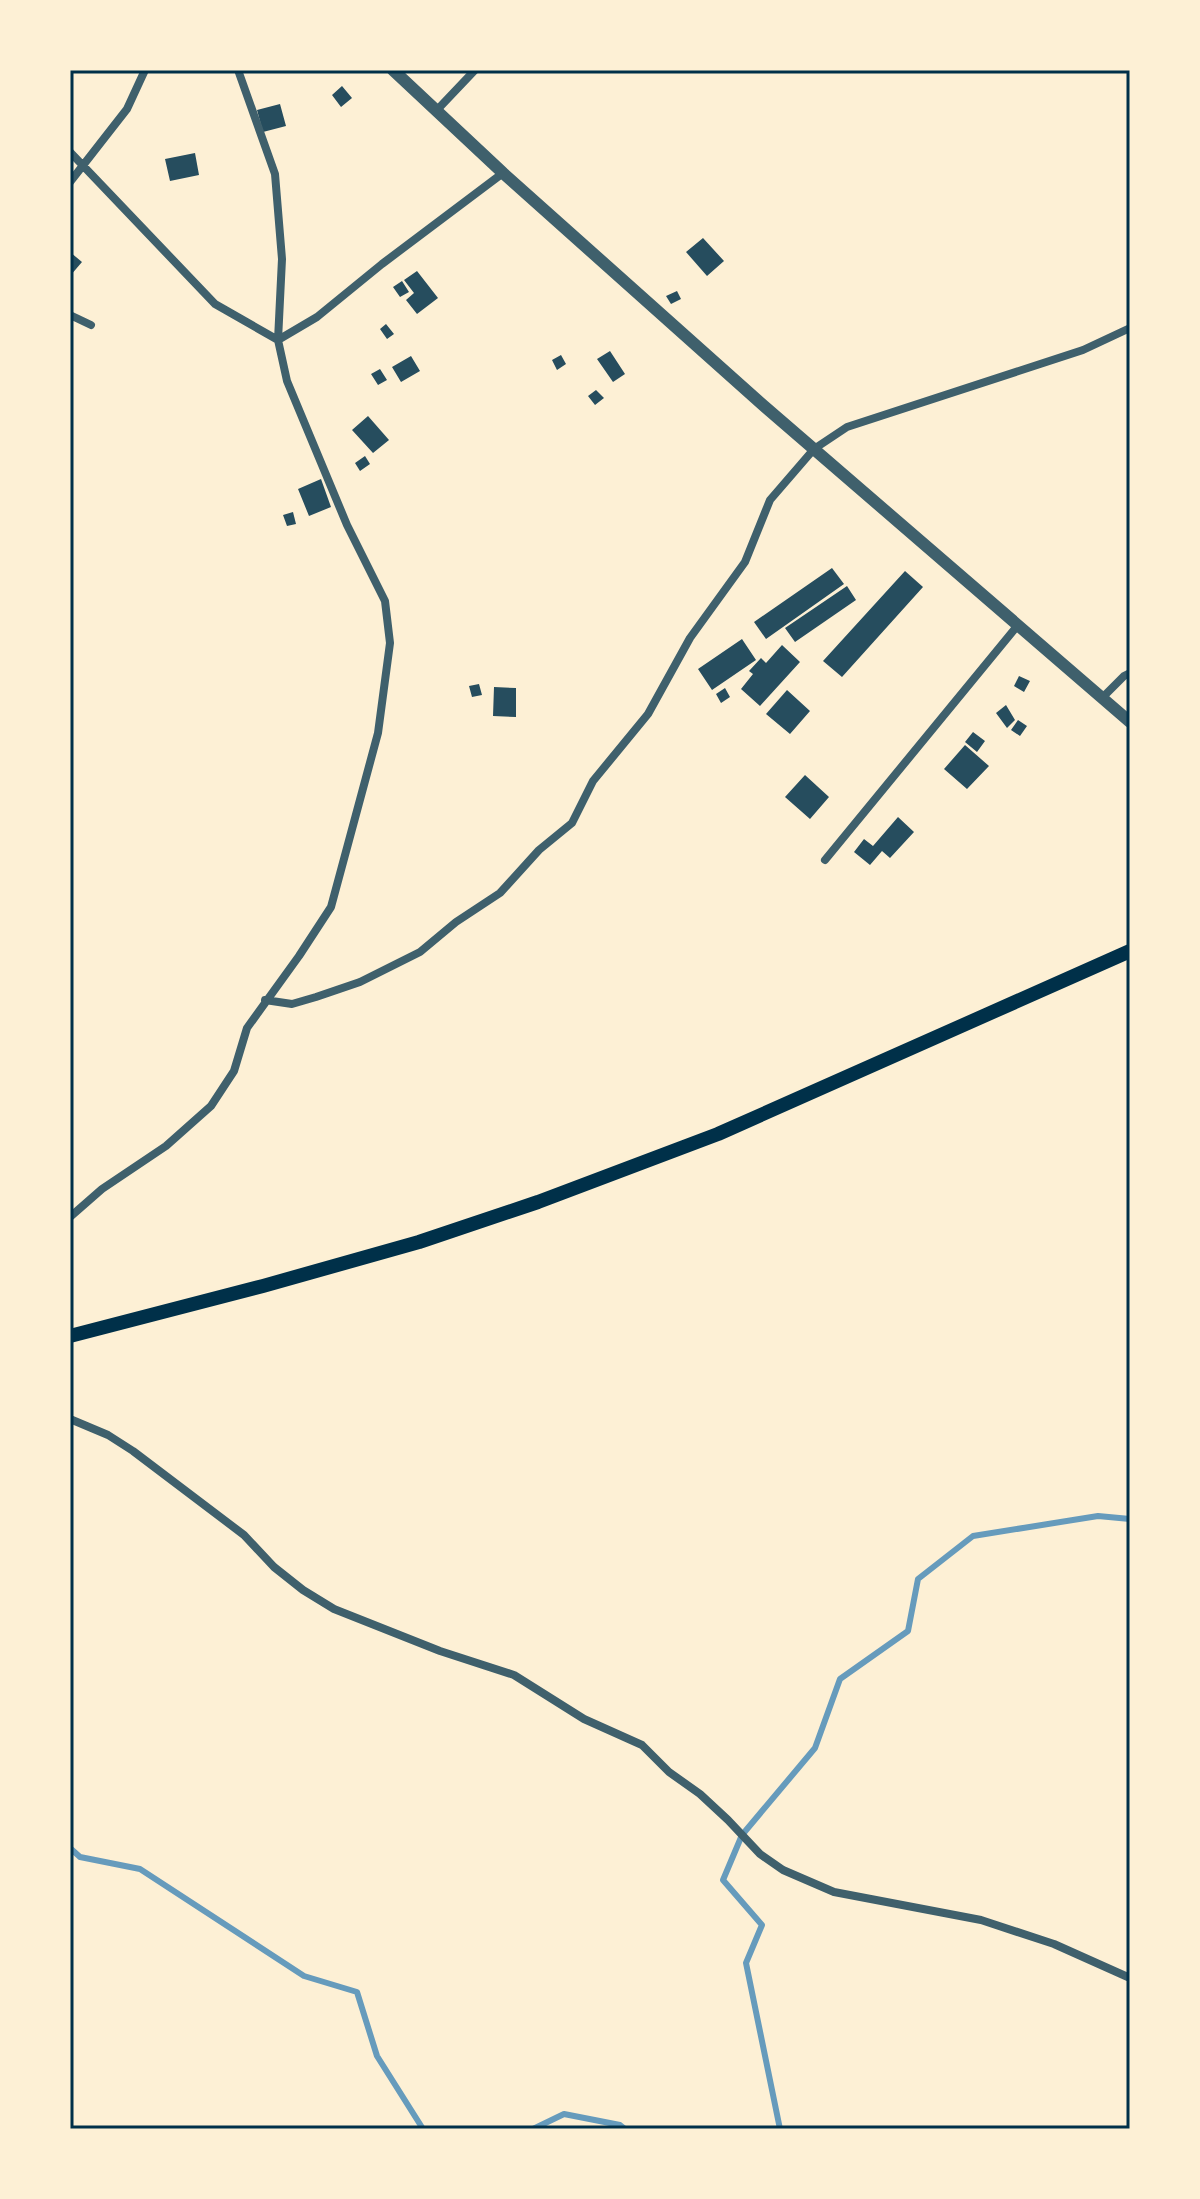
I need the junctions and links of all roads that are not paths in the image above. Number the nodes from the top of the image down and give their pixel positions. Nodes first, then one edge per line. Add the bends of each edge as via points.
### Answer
1 (145, 70) edge
2 (238, 70) edge
3 (393, 70) edge
4 (475, 70) edge
5 (437, 110) junction
6 (70, 152) edge
7 (85, 165) junction
8 (503, 173) junction
9 (70, 182) edge
10 (70, 315) edge
11 (91, 325) dead end
12 (1130, 328) edge
13 (278, 340) junction
14 (814, 449) junction
15 (1018, 625) junction
16 (1130, 673) edge
17 (1102, 698) junction
18 (1130, 722) edge
19 (825, 860) dead end
20 (1130, 951) edge
21 (265, 1000) junction
22 (70, 1217) edge
23 (70, 1336) edge
24 (70, 1419) edge
25 (1130, 1978) edge

1 - 7 street via 127,109
2 - 13 street via 275,174 282,259
3 - 5 street
4 - 5 street
5 - 8 street
6 - 7 street
7 - 9 street
7 - 13 street via 215,304
8 - 13 street via 317,317
8 - 14 street
10 - 11 street
12 - 14 street via 1055,360 847,427
13 - 21 street via 287,381 313,446 385,601 390,643 378,733 331,907
14 - 15 street
14 - 21 street via 770,500 745,562 690,638 648,714 593,781 572,823 500,893 420,952 316,997 292,1004
15 - 17 street
15 - 19 street
16 - 17 street
17 - 18 street
20 - 23 main road via 718,1134 538,1202 419,1242
21 - 22 street via 247,1028 234,1071 211,1106
24 - 25 street via 133,1451 244,1535 303,1590 334,1609 514,1675 584,1719 642,1745 783,1870 834,1892 981,1920 1054,1944

